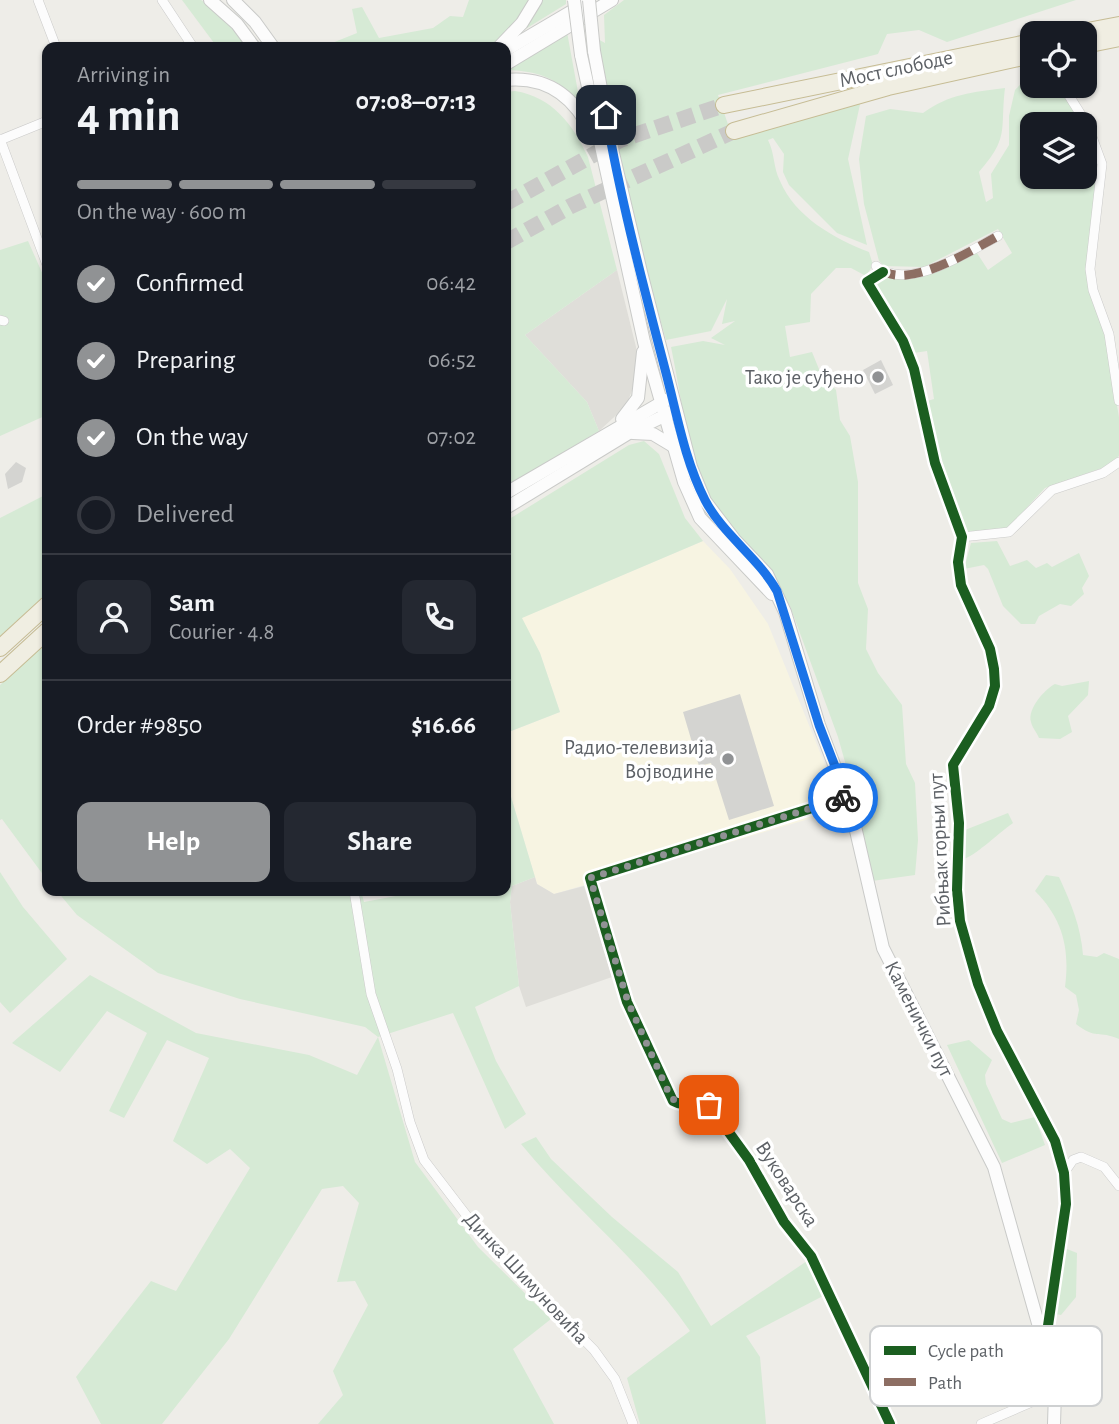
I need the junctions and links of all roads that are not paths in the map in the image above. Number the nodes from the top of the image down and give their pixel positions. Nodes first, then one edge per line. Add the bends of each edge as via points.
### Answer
1 (38, 0) edge
2 (162, 0) edge
3 (210, 0) edge
4 (233, 0) edge
5 (536, 0) edge
6 (574, 0) edge
7 (589, 0) edge
8 (612, 0) edge
9 (1119, 25) edge
10 (1097, 29) edge
11 (1119, 38) edge
12 (54, 42) edge
13 (190, 42) edge
14 (250, 42) edge
15 (269, 42) edge
16 (504, 42) edge
17 (1097, 43) edge
18 (1020, 44) edge
19 (511, 47) edge
20 (588, 53) junction
21 (1020, 58) edge
22 (511, 61) edge
23 (511, 80) edge
24 (1070, 98) edge
25 (724, 105) tunnel mouth
26 (42, 123) edge
27 (734, 131) tunnel mouth
28 (0, 139) edge
29 (601, 152) junction
30 (998, 236) dead end
31 (42, 252) edge
32 (644, 342) junction
33 (1119, 401) edge
34 (668, 406) junction
35 (629, 433) junction
36 (605, 434) junction
37 (673, 446) junction
38 (1119, 462) edge
39 (511, 490) edge
40 (511, 505) edge
41 (962, 537) junction
42 (42, 610) edge
43 (785, 612) junction
44 (42, 636) edge
45 (0, 648) edge
46 (0, 674) edge
47 (847, 797) junction
48 (355, 896) edge
49 (1064, 1173) junction
50 (1119, 1186) edge
51 (1039, 1326) edge
52 (1048, 1326) edge
53 (870, 1381) edge
54 (882, 1406) edge
55 (1023, 1406) edge
56 (1055, 1406) edge
57 (633, 1424) edge
58 (890, 1424) edge
59 (981, 1424) edge
60 (1054, 1424) edge

1 - 12 street
2 - 13 street
3 - 14 main road
4 - 15 main road
5 - 16 main road
6 - 20 main road, bridge
7 - 19 main road
7 - 20 main road, bridge
8 - 22 main road
9 - 10 highway
11 - 17 highway
18 - 25 highway, Мост слободе
20 - 29 main road, Каменички пут
20 - 34 main road, Каменички пут
21 - 27 highway, Мост слободе via 888,87
23 - 29 main road via 543,82 568,96
24 - 33 street via 1088,126 1102,164 1090,269 1109,334
26 - 28 street
28 - 31 street
29 - 32 main road, Каменички пут
30 - 41 street, Рибњак горњи пут via 926,272 880,269 867,282 904,341 935,463
32 - 34 main road, Каменички пут
32 - 36 main road via 638,398
34 - 35 main road
34 - 36 main road
34 - 37 main road, Каменички пут
34 - 43 main road, Каменички пут via 705,501 767,574
35 - 37 main road via 653,434
35 - 40 main road
36 - 39 main road
37 - 43 main road, Каменички пут via 701,518 755,573
38 - 41 street via 1103,473 1052,490 1009,531
41 - 49 street, Рибњак горњи пут via 961,584 990,649 995,686 980,725 953,765 960,921 981,993 1055,1141
42 - 45 highway
43 - 47 main road, Каменички пут via 819,725
44 - 46 highway
47 - 51 main road, Каменички пут via 883,948 993,1167
47 - 53 street, Вуковарска via 590,878 628,1002 673,1101 709,1105 749,1160 784,1222 817,1266
48 - 57 street, Динка Шимуновића via 370,994 424,1160 482,1237 594,1350 615,1380
49 - 50 street via 1081,1157 1104,1167
49 - 52 street, Рибњак горњи пут via 1066,1204
54 - 58 street, Вуковарска
55 - 59 street
56 - 60 main road, Каменички пут

